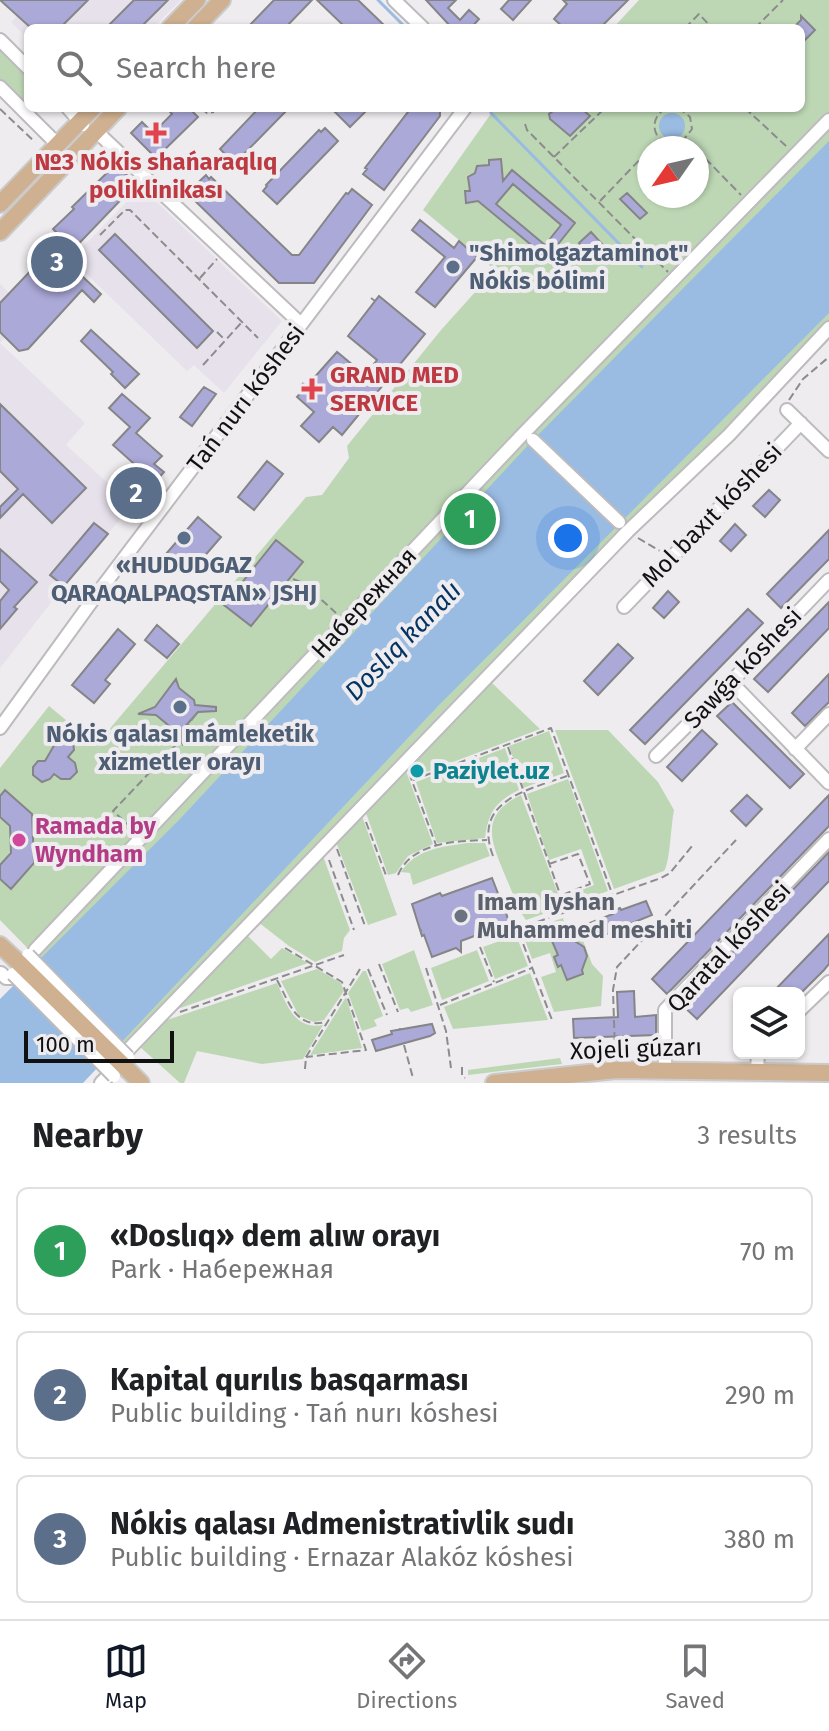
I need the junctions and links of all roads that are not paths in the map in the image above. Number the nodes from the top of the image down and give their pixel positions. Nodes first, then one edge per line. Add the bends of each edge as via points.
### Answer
1 (222, 0) edge
2 (394, 0) edge
3 (194, 1) edge
4 (174, 24) edge
5 (199, 24) edge
6 (419, 24) edge
7 (0, 40) edge
8 (24, 64) edge
9 (0, 87) edge
10 (24, 111) edge
11 (25, 112) edge
12 (114, 112) edge
13 (462, 112) edge
14 (88, 113) edge
15 (829, 120) edge
16 (96, 133) junction
17 (58, 145) junction
18 (0, 204) edge
19 (0, 232) edge
20 (301, 324) junction
21 (829, 328) edge
22 (787, 410) road end
23 (801, 423) junction
24 (533, 440) dead end
25 (829, 451) edge
26 (623, 527) junction
27 (829, 580) edge
28 (624, 607) dead end
29 (731, 682) junction
30 (829, 714) edge
31 (0, 728) edge
32 (795, 749) junction
33 (656, 756) dead end
34 (829, 783) edge
35 (829, 839) edge
36 (0, 945) edge
37 (17, 965) edge
38 (829, 982) edge
39 (805, 1005) edge
40 (758, 1059) edge
41 (665, 1070) junction
42 (757, 1071) junction
43 (120, 1072) edge
44 (829, 1073) edge
45 (494, 1083) edge

1 - 5 main road
2 - 6 street
3 - 4 main road
7 - 8 street
9 - 10 street
11 - 17 street
12 - 16 main road
13 - 20 street, Tań nurı kóshesi
14 - 16 main road
14 - 16 street via 86,131
14 - 17 main road
15 - 37 street, Набережная
16 - 19 main road
16 - 20 street
17 - 18 main road
20 - 31 street, Tań nurı kóshesi
21 - 26 street via 729,435
22 - 23 street
23 - 25 street
23 - 28 street, Mol baxıt kóshesi
24 - 26 street
26 - 43 street via 160,1018
27 - 29 street, Sawǵa kóshesi
29 - 32 street
29 - 33 street, Sawǵa kóshesi
30 - 32 street
32 - 34 street
35 - 41 street, Qaratal kóshesi via 665,1010
36 - 37 main road
37 - 43 main road, bridge
38 - 39 street
40 - 42 street
41 - 42 main road, Xojeli gúzarı
41 - 45 main road, Xojeli gúzarı
42 - 44 main road, Xojeli gúzarı

